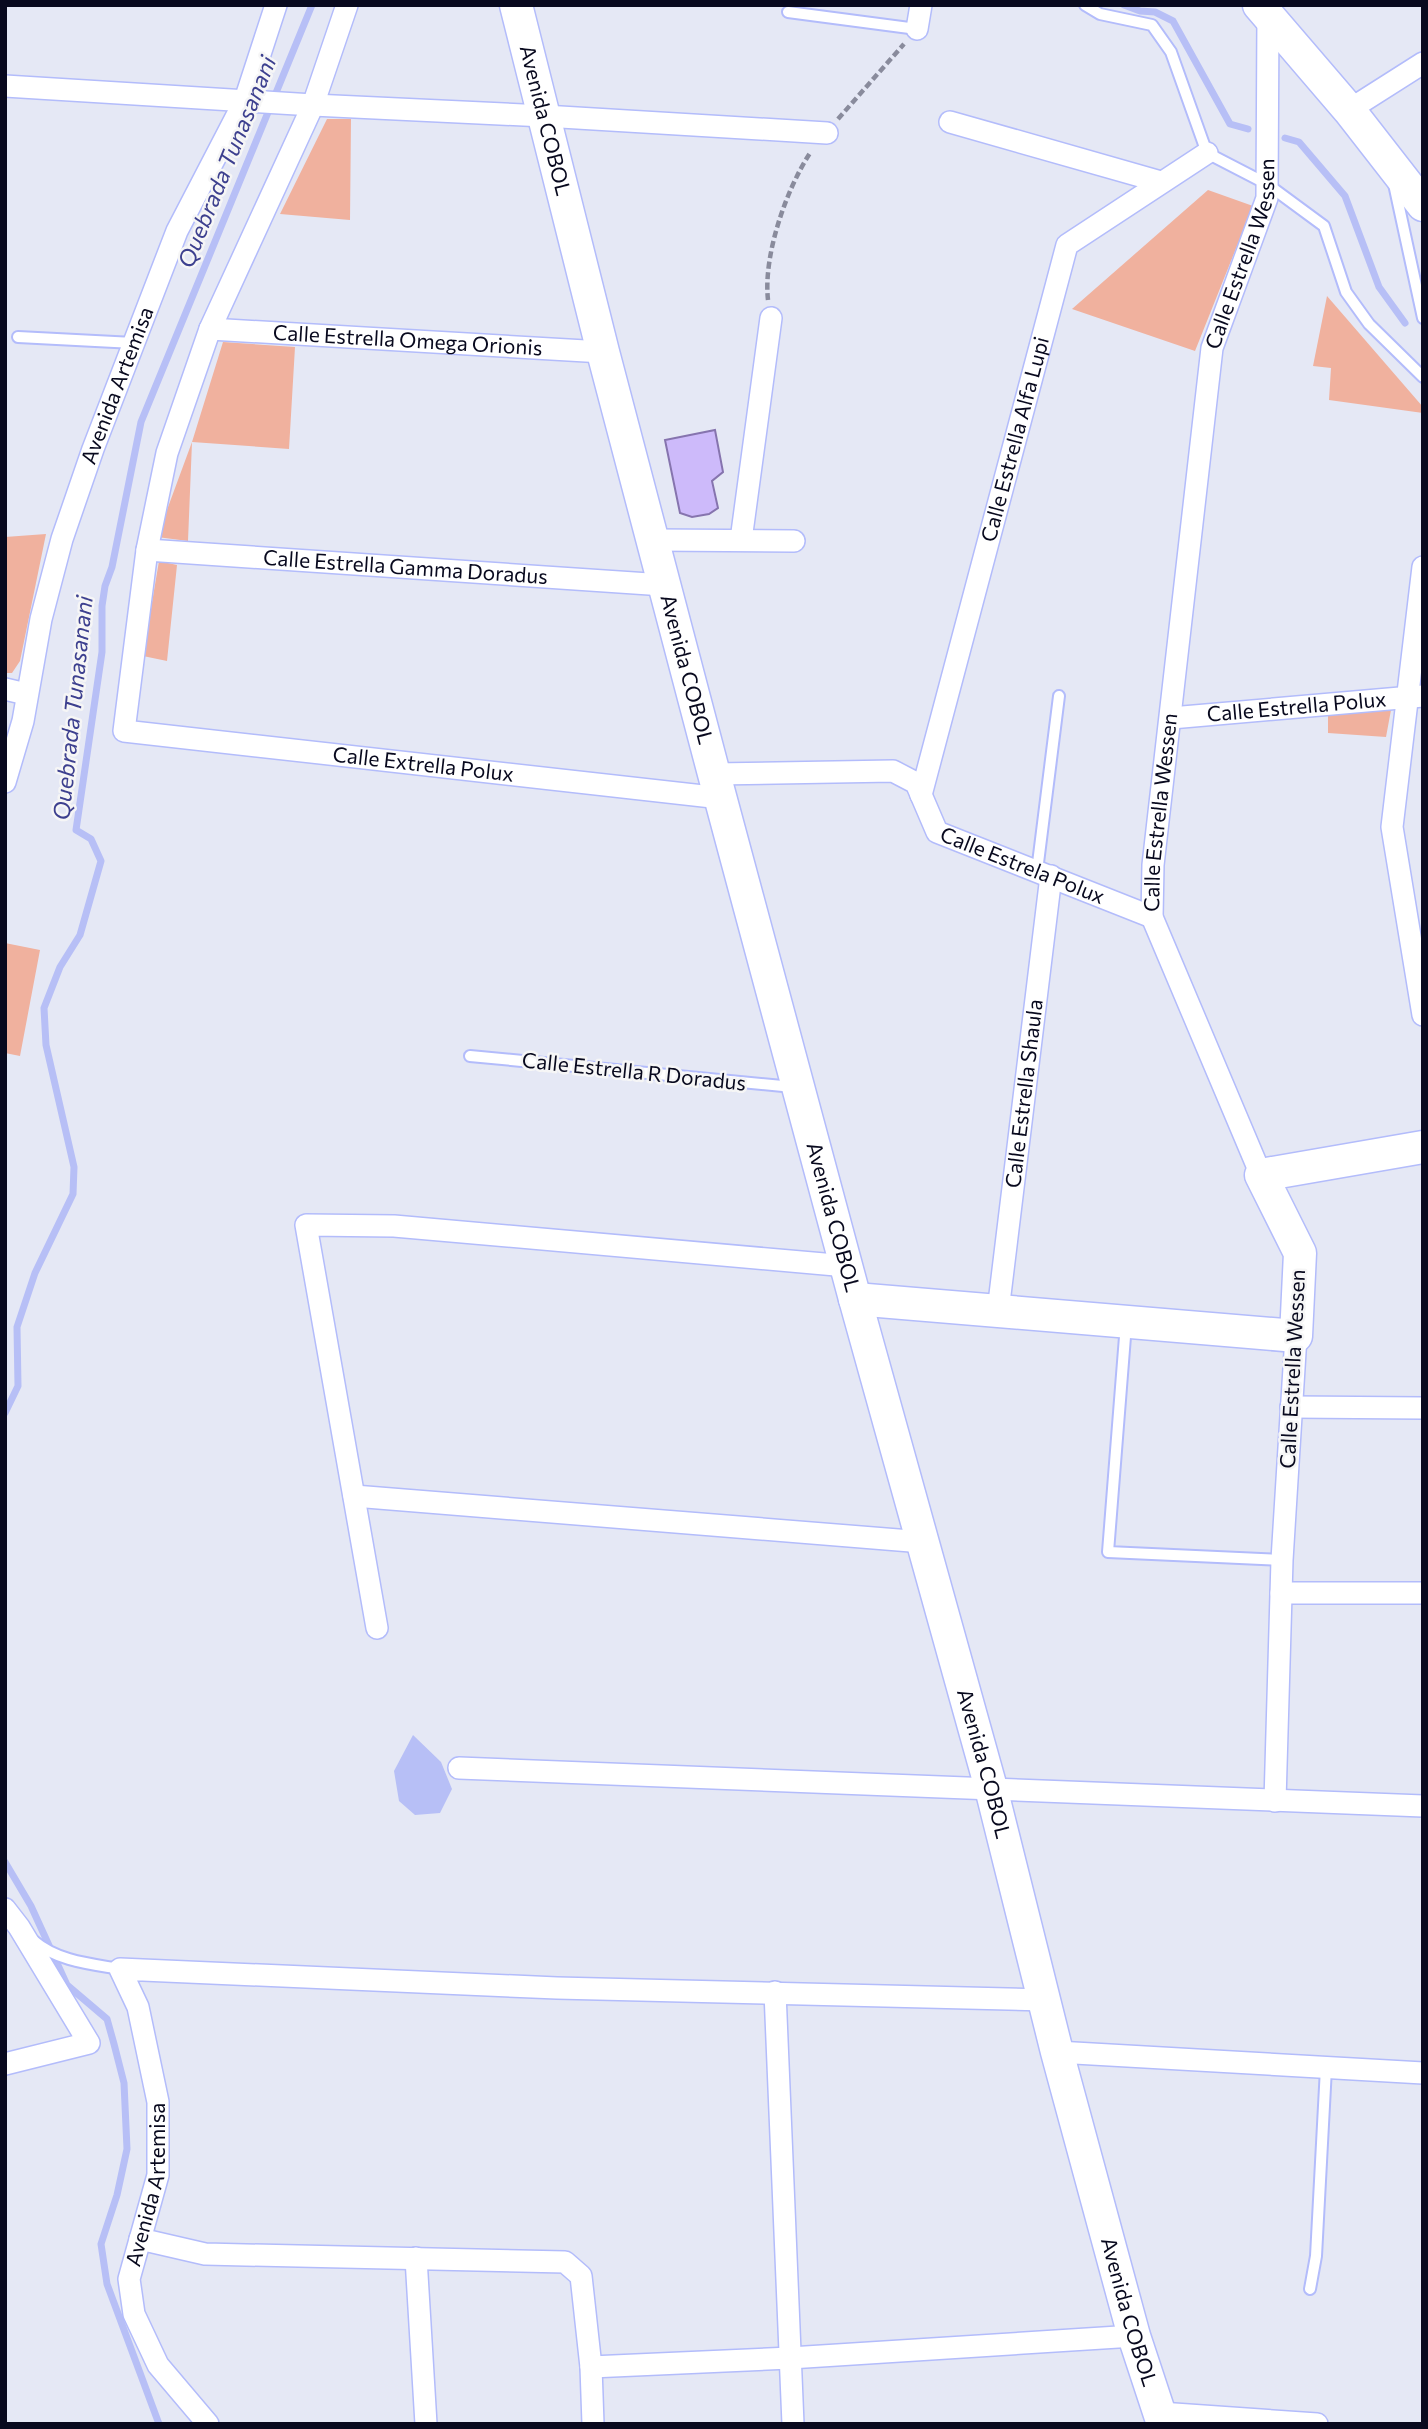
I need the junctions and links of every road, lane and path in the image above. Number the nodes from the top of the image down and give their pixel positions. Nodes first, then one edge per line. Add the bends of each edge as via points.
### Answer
1 (276, 5) edge
2 (347, 5) edge
3 (516, 5) edge
4 (921, 5) edge
5 (1085, 5) edge
6 (1264, 10) edge
7 (789, 12) dead end
8 (917, 29) junction
9 (1423, 63) edge
10 (5, 86) edge
11 (264, 102) junction
12 (313, 105) junction
13 (1349, 110) junction
14 (544, 116) junction
15 (950, 122) dead end
16 (827, 133) junction
17 (1207, 153) junction
18 (1386, 155) junction
19 (1161, 182) junction
20 (1267, 184) junction
21 (1423, 205) edge
22 (771, 318) joint
23 (1423, 318) edge
24 (211, 329) junction
25 (18, 337) dead end
26 (134, 343) junction
27 (603, 352) junction
28 (1423, 377) edge
29 (653, 540) junction
30 (741, 540) junction
31 (794, 541) dead end
32 (147, 550) junction
33 (1423, 567) edge
34 (664, 585) junction
35 (5, 689) edge
36 (26, 694) junction
37 (1059, 696) dead end
38 (1415, 697) edge
39 (1171, 718) junction
40 (5, 782) edge
41 (718, 786) junction
42 (920, 795) junction
43 (1044, 874) junction
44 (1152, 917) junction
45 (1423, 1015) edge
46 (470, 1056) dead end
47 (799, 1088) junction
48 (1423, 1147) edge
49 (1261, 1175) junction
50 (847, 1266) junction
51 (855, 1299) junction
52 (998, 1311) junction
53 (1126, 1322) junction
54 (1296, 1336) junction
55 (1291, 1407) junction
56 (1423, 1408) edge
57 (354, 1496) junction
58 (923, 1542) junction
59 (1282, 1560) junction
60 (1423, 1592) edge
61 (1281, 1593) junction
62 (377, 1628) dead end
63 (459, 1768) dead end
64 (991, 1788) junction
65 (1275, 1801) junction
66 (1423, 1806) edge
67 (5, 1909) edge
68 (19, 1927) junction
69 (120, 1969) junction
70 (775, 1992) junction
71 (1045, 2000) junction
72 (1057, 2052) junction
73 (5, 2064) edge
74 (1326, 2068) junction
75 (1423, 2073) edge
76 (140, 2239) junction
77 (416, 2258) junction
78 (1310, 2289) dead end
79 (1134, 2336) junction
80 (790, 2358) junction
81 (591, 2367) junction
82 (1161, 2418) edge
83 (208, 2424) edge
84 (426, 2424) edge
85 (593, 2424) edge
86 (793, 2424) edge
87 (1317, 2424) edge

1 - 11 street, Avenida Artemisa
2 - 12 street
3 - 14 main road, Avenida COBOL
4 - 8 street
5 - 17 lane via 1100,14 1152,25 1171,52
6 - 13 main road
6 - 20 street, Calle Estrella Wessen
7 - 8 lane
8 - 16 path
9 - 13 street
10 - 11 street
11 - 12 street
11 - 26 street, Avenida Artemisa via 177,232
12 - 14 street
12 - 24 street
13 - 18 main road
14 - 16 street
14 - 27 main road, Avenida COBOL
15 - 19 street
16 - 22 path via 808,155 778,222 767,286
17 - 19 street, Calle Estrella Alfa Lupi
17 - 20 lane
18 - 21 main road
18 - 23 lane
19 - 42 street, Calle Estrella Alfa Lupi via 1067,245
20 - 28 lane via 1324,226 1346,292 1369,324
20 - 39 street, Calle Estrella Wessen via 1267,198 1212,348
22 - 30 street
24 - 27 street, Calle Estrella Omega Orionis
24 - 32 street via 167,453
25 - 26 lane
26 - 36 street, Avenida Artemisa via 62,539
27 - 29 main road, Avenida COBOL
29 - 30 street
29 - 34 main road, Avenida COBOL
30 - 31 street
32 - 34 street, Calle Estrella Gamma Doradus
32 - 41 street, Calle Extrella Polux via 124,731
33 - 38 street
34 - 41 main road, Avenida COBOL
35 - 36 street
36 - 40 street, Avenida Artemisa
37 - 43 lane
38 - 39 street, Calle Estrella Polux
38 - 45 street via 1392,827
39 - 44 street, Calle Estrella Wessen via 1153,865
41 - 42 street, Calle Estrela Polux via 893,771 916,783
41 - 47 main road, Avenida COBOL
42 - 43 street, Calle Estrela Polux via 937,832
43 - 44 street, Calle Estrela Polux
43 - 52 street, Calle Estrella Shaula
44 - 49 street, Calle Estrella Wessen
46 - 47 lane, Calle Estrella R Doradus
47 - 50 main road, Avenida COBOL
48 - 49 main road
49 - 54 main road, Calle Estrella Wessen via 1300,1253
50 - 51 main road, Avenida COBOL
50 - 57 street via 394,1226 306,1225
51 - 52 main road
51 - 58 main road, Avenida COBOL
52 - 53 main road
53 - 54 main road
53 - 59 lane via 1108,1552
54 - 55 street, Calle Estrella Wessen
55 - 56 street
55 - 59 street, Calle Estrella Wessen
57 - 58 street
57 - 62 street
58 - 64 main road, Avenida COBOL
59 - 61 street, Calle Estrella Wessen
60 - 61 street
61 - 65 street, Calle Estrella Wessen
63 - 64 street
64 - 65 street
64 - 71 main road, Avenida COBOL
65 - 66 street
67 - 68 street
68 - 69 lane via 41,1947 65,1958
68 - 73 street via 89,2043
69 - 70 street via 557,1988
69 - 76 street, Avenida Artemisa via 138,2007 158,2102 158,2175
70 - 71 street
70 - 80 street
71 - 72 main road, Avenida COBOL
72 - 74 street
72 - 79 main road, Avenida COBOL
74 - 75 street
74 - 78 lane via 1316,2256
76 - 77 street via 205,2254
76 - 83 street, Avenida Artemisa via 129,2279 134,2314 158,2365
77 - 81 street via 565,2262 581,2276
77 - 84 street
79 - 80 street
79 - 82 main road, Avenida COBOL
80 - 81 street
80 - 86 street
81 - 85 street
82 - 87 street

